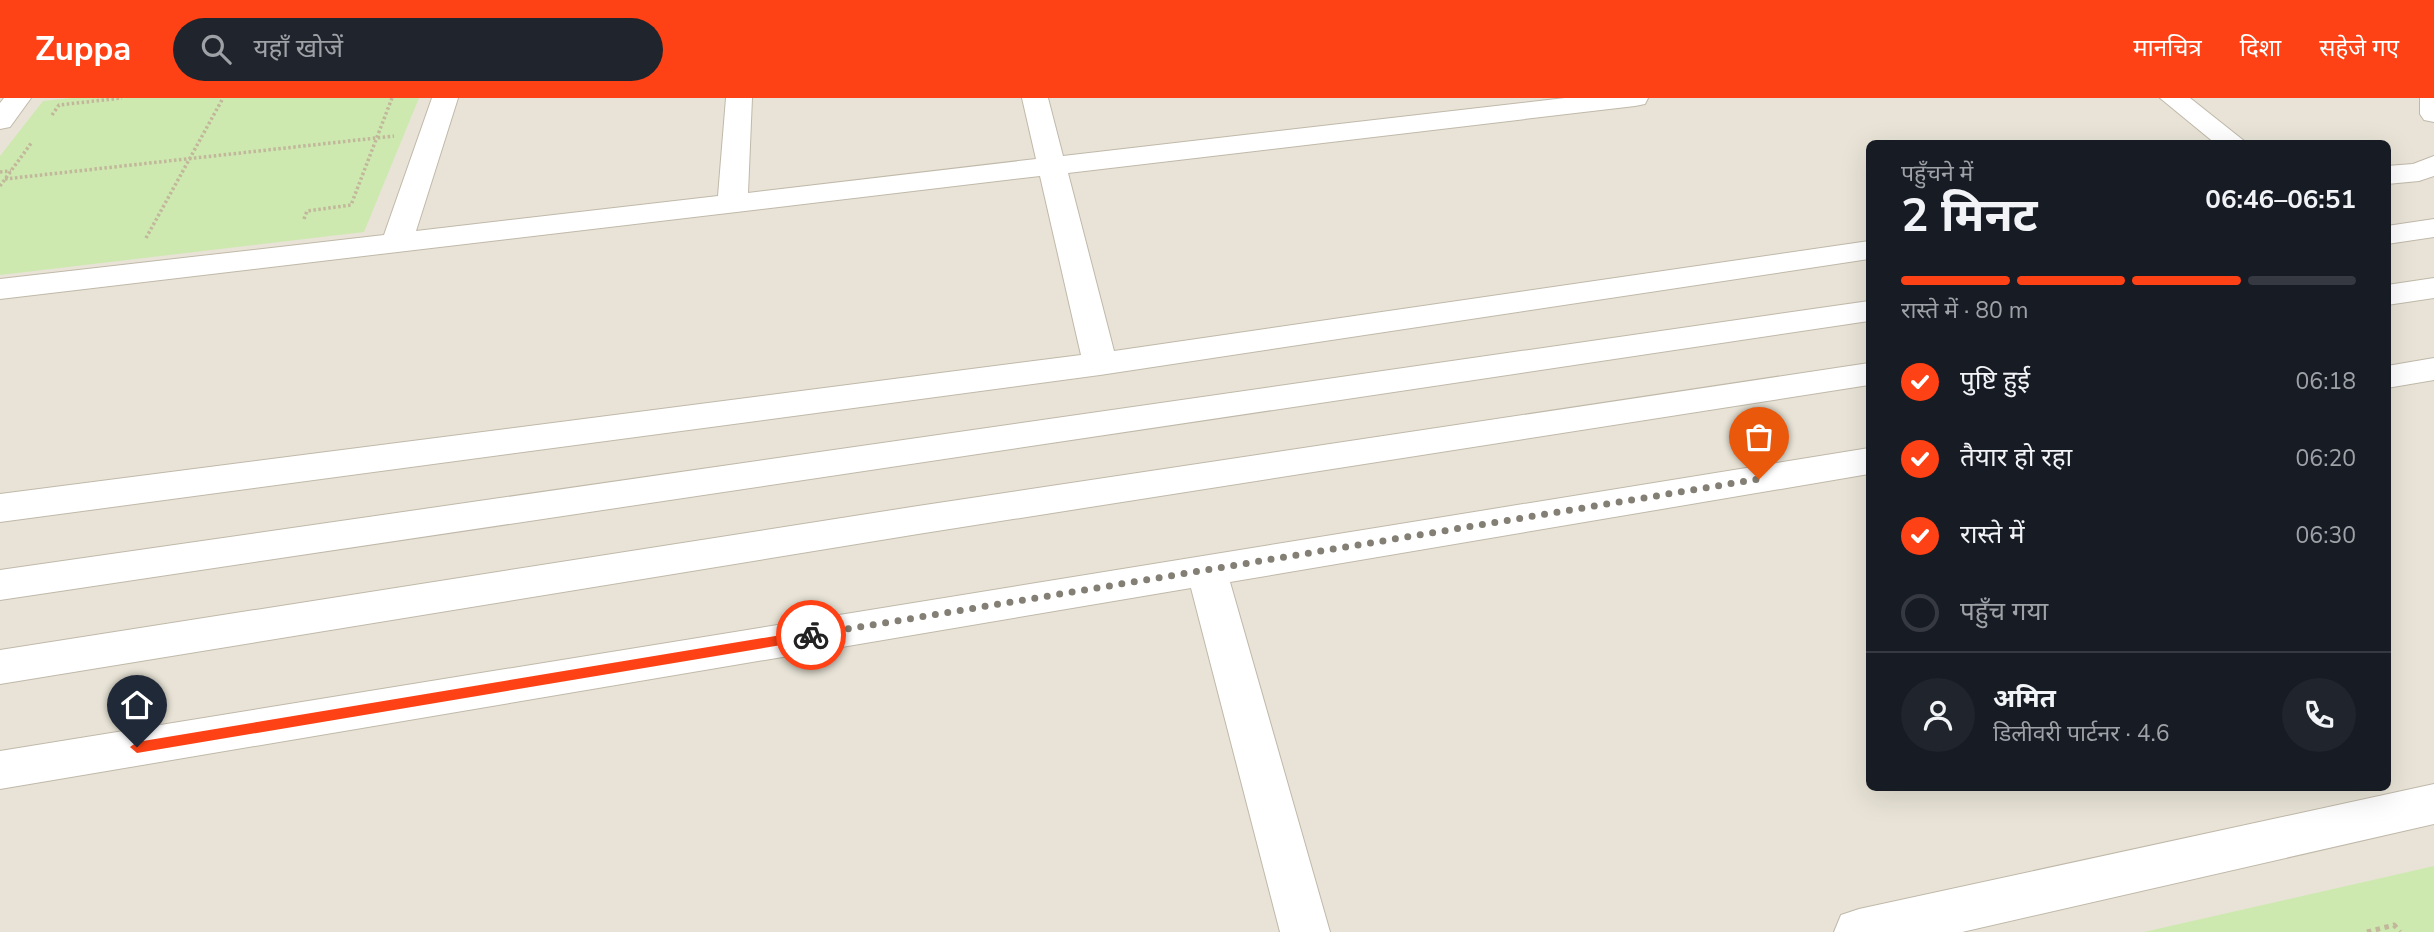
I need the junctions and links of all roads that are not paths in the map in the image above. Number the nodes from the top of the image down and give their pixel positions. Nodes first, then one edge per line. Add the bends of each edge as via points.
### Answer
1 (18, 98) edge
2 (445, 98) edge
3 (739, 98) edge
4 (1035, 98) edge
5 (1635, 98) edge
6 (2173, 98) edge
7 (2433, 98) edge
8 (2434, 114) edge
9 (0, 121) edge
10 (2229, 140) edge
11 (2434, 165) edge
12 (1050, 167) junction
13 (2391, 175) edge
14 (733, 205) junction
15 (2434, 228) edge
16 (2391, 234) edge
17 (396, 244) junction
18 (1866, 250) edge
19 (2434, 288) edge
20 (0, 289) edge
21 (2391, 294) edge
22 (1866, 311) edge
23 (1100, 364) junction
24 (2434, 369) edge
25 (1866, 374) edge
26 (2391, 376) edge
27 (1866, 461) edge
28 (0, 508) edge
29 (1206, 569) junction
30 (0, 585) edge
31 (0, 667) edge
32 (0, 770) edge
33 (2434, 804) edge
34 (1305, 932) edge
35 (1859, 932) edge

1 - 9 street
2 - 17 street
3 - 14 street
4 - 12 street
5 - 12 street
6 - 10 street
7 - 8 street
11 - 13 street via 2419,172
12 - 14 street
12 - 23 street
14 - 17 street
15 - 16 street
17 - 20 street
18 - 23 street
19 - 21 street
22 - 30 street
23 - 28 street
24 - 26 street
25 - 31 street
27 - 29 street
29 - 32 street
29 - 34 street
33 - 35 street

